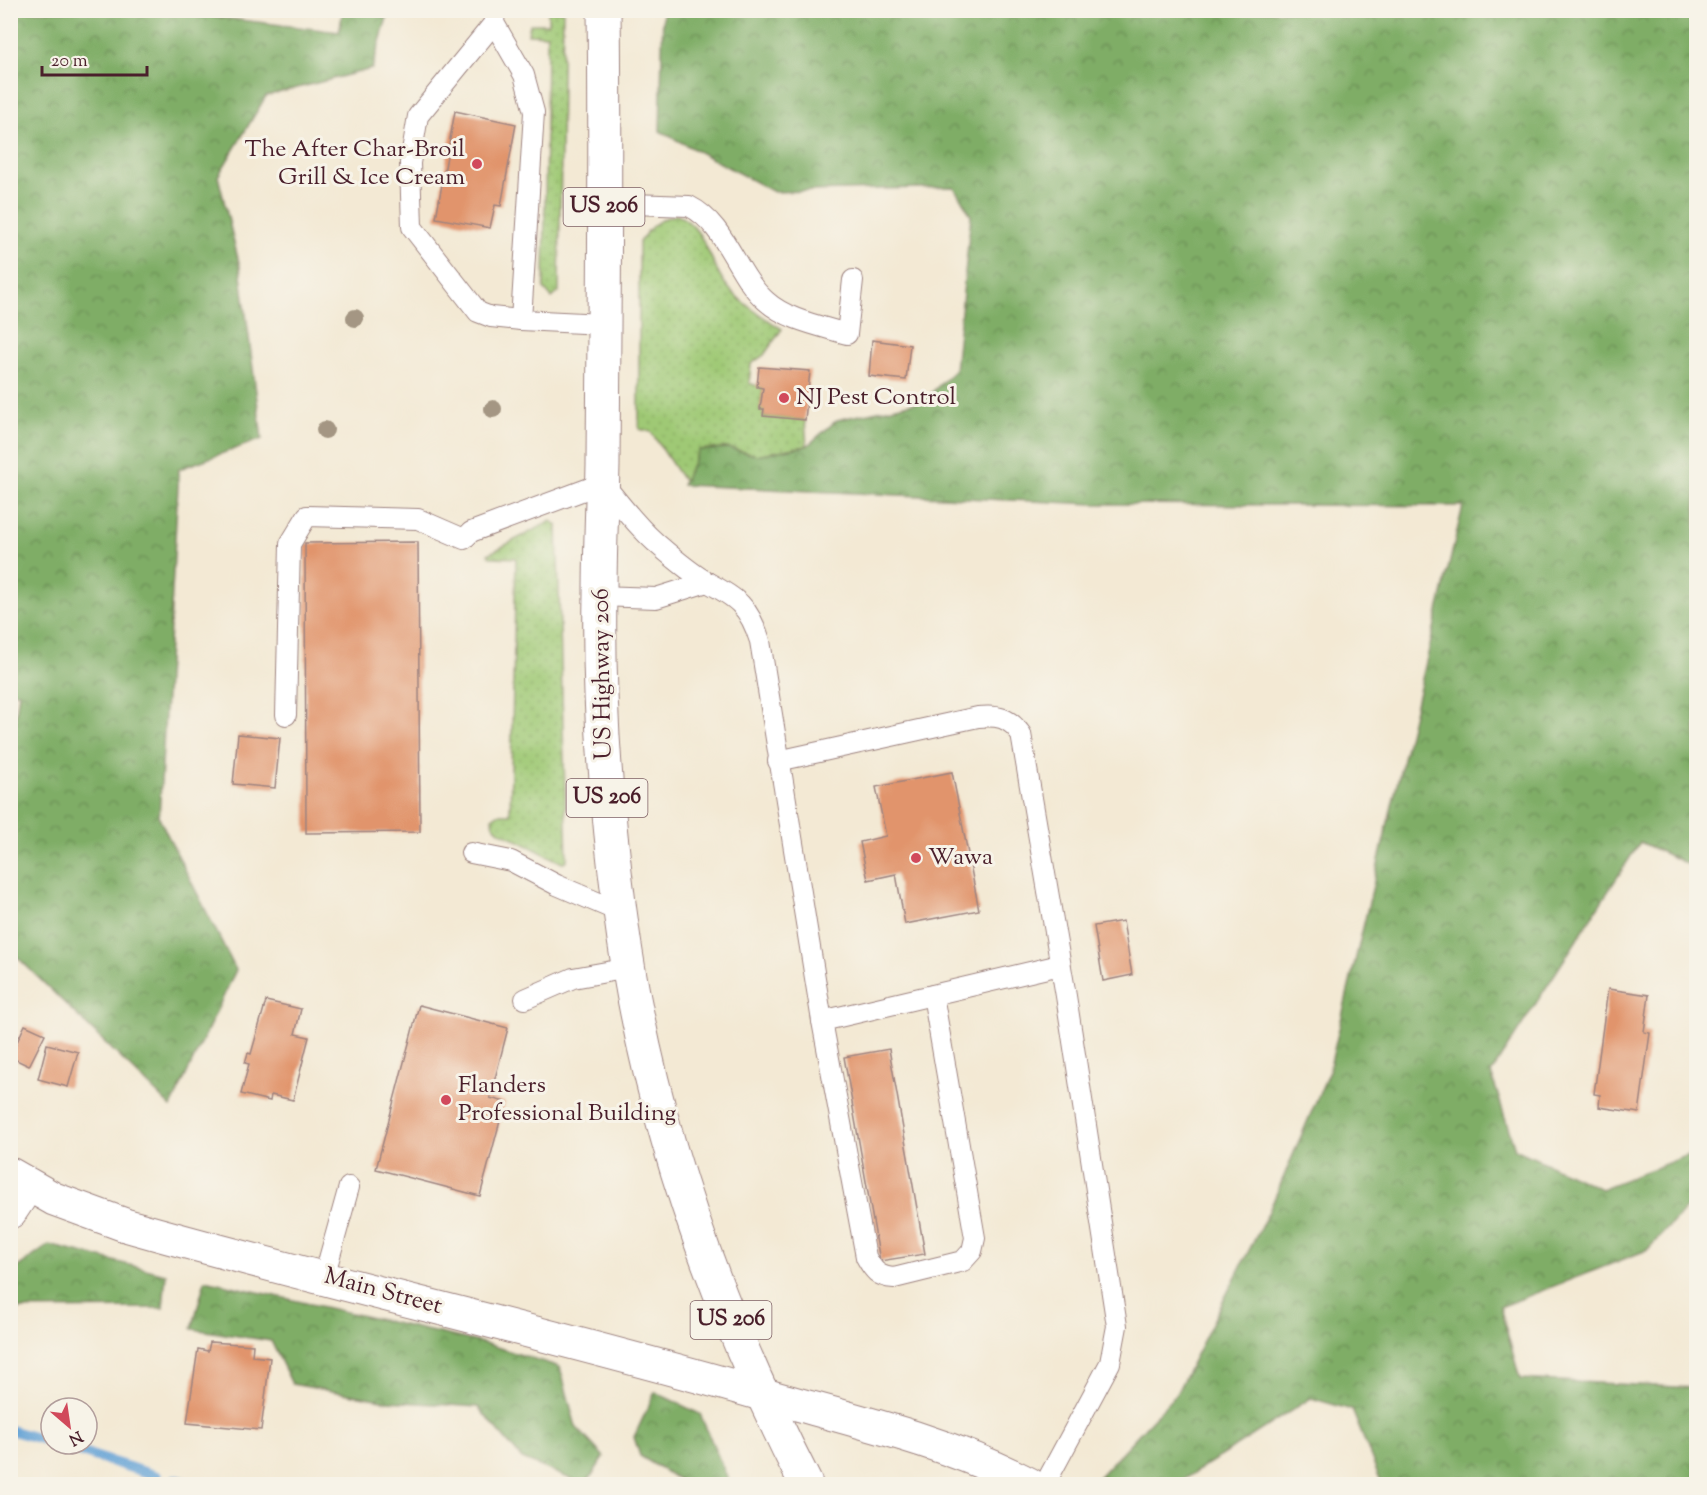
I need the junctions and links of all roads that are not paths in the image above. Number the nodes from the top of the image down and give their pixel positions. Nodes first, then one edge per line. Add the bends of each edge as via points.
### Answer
1 (603, 10) edge
2 (494, 17) edge
3 (604, 202) junction
4 (853, 280) dead end
5 (521, 320) junction
6 (603, 324) junction
7 (603, 483) junction
8 (707, 582) junction
9 (599, 596) junction
10 (286, 715) dead end
11 (778, 761) junction
12 (471, 853) dead end
13 (620, 912) junction
14 (1060, 965) junction
15 (629, 968) junction
16 (933, 995) junction
17 (525, 999) dead end
18 (822, 1021) junction
19 (19, 1179) edge
20 (350, 1187) dead end
21 (10, 1212) edge
22 (324, 1277) junction
23 (762, 1394) junction
24 (806, 1485) edge
25 (1029, 1485) edge
26 (1045, 1485) edge

1 - 3 main road, US Highway 206 / US 206
2 - 5 lane via 524,75 534,112
2 - 5 lane via 415,122 410,163 411,222 478,312
3 - 4 lane via 689,206 700,211 767,302 788,315 847,334
3 - 6 main road, US Highway 206 / US 206
5 - 6 lane
6 - 7 main road, US Highway 206 / US 206
7 - 8 lane via 655,542
7 - 9 main road, US Highway 206 / US 206
7 - 10 lane via 471,532 464,538 418,519 308,516 290,544
8 - 9 lane via 656,598
8 - 11 lane via 744,606 754,623
9 - 13 main road, US Highway 206 / US 206 via 604,762
11 - 14 lane via 978,717 1002,717 1014,724 1025,748
11 - 18 lane
12 - 13 lane via 511,861
13 - 15 main road, US Highway 206 / US 206
14 - 16 lane
14 - 26 lane via 1118,1326 1110,1364
15 - 17 lane via 573,978
15 - 23 main road, US Highway 206 / US 206 via 651,1075 694,1223
16 - 18 lane
16 - 18 lane via 975,1238 972,1251 963,1261 948,1266 883,1277 866,1257
19 - 21 main road
19 - 22 main road, Main Street via 54,1199 125,1225
20 - 22 lane
22 - 23 main road, Main Street
23 - 24 main road, US Highway 206 / US 206
23 - 25 main road, Main Street via 934,1442

